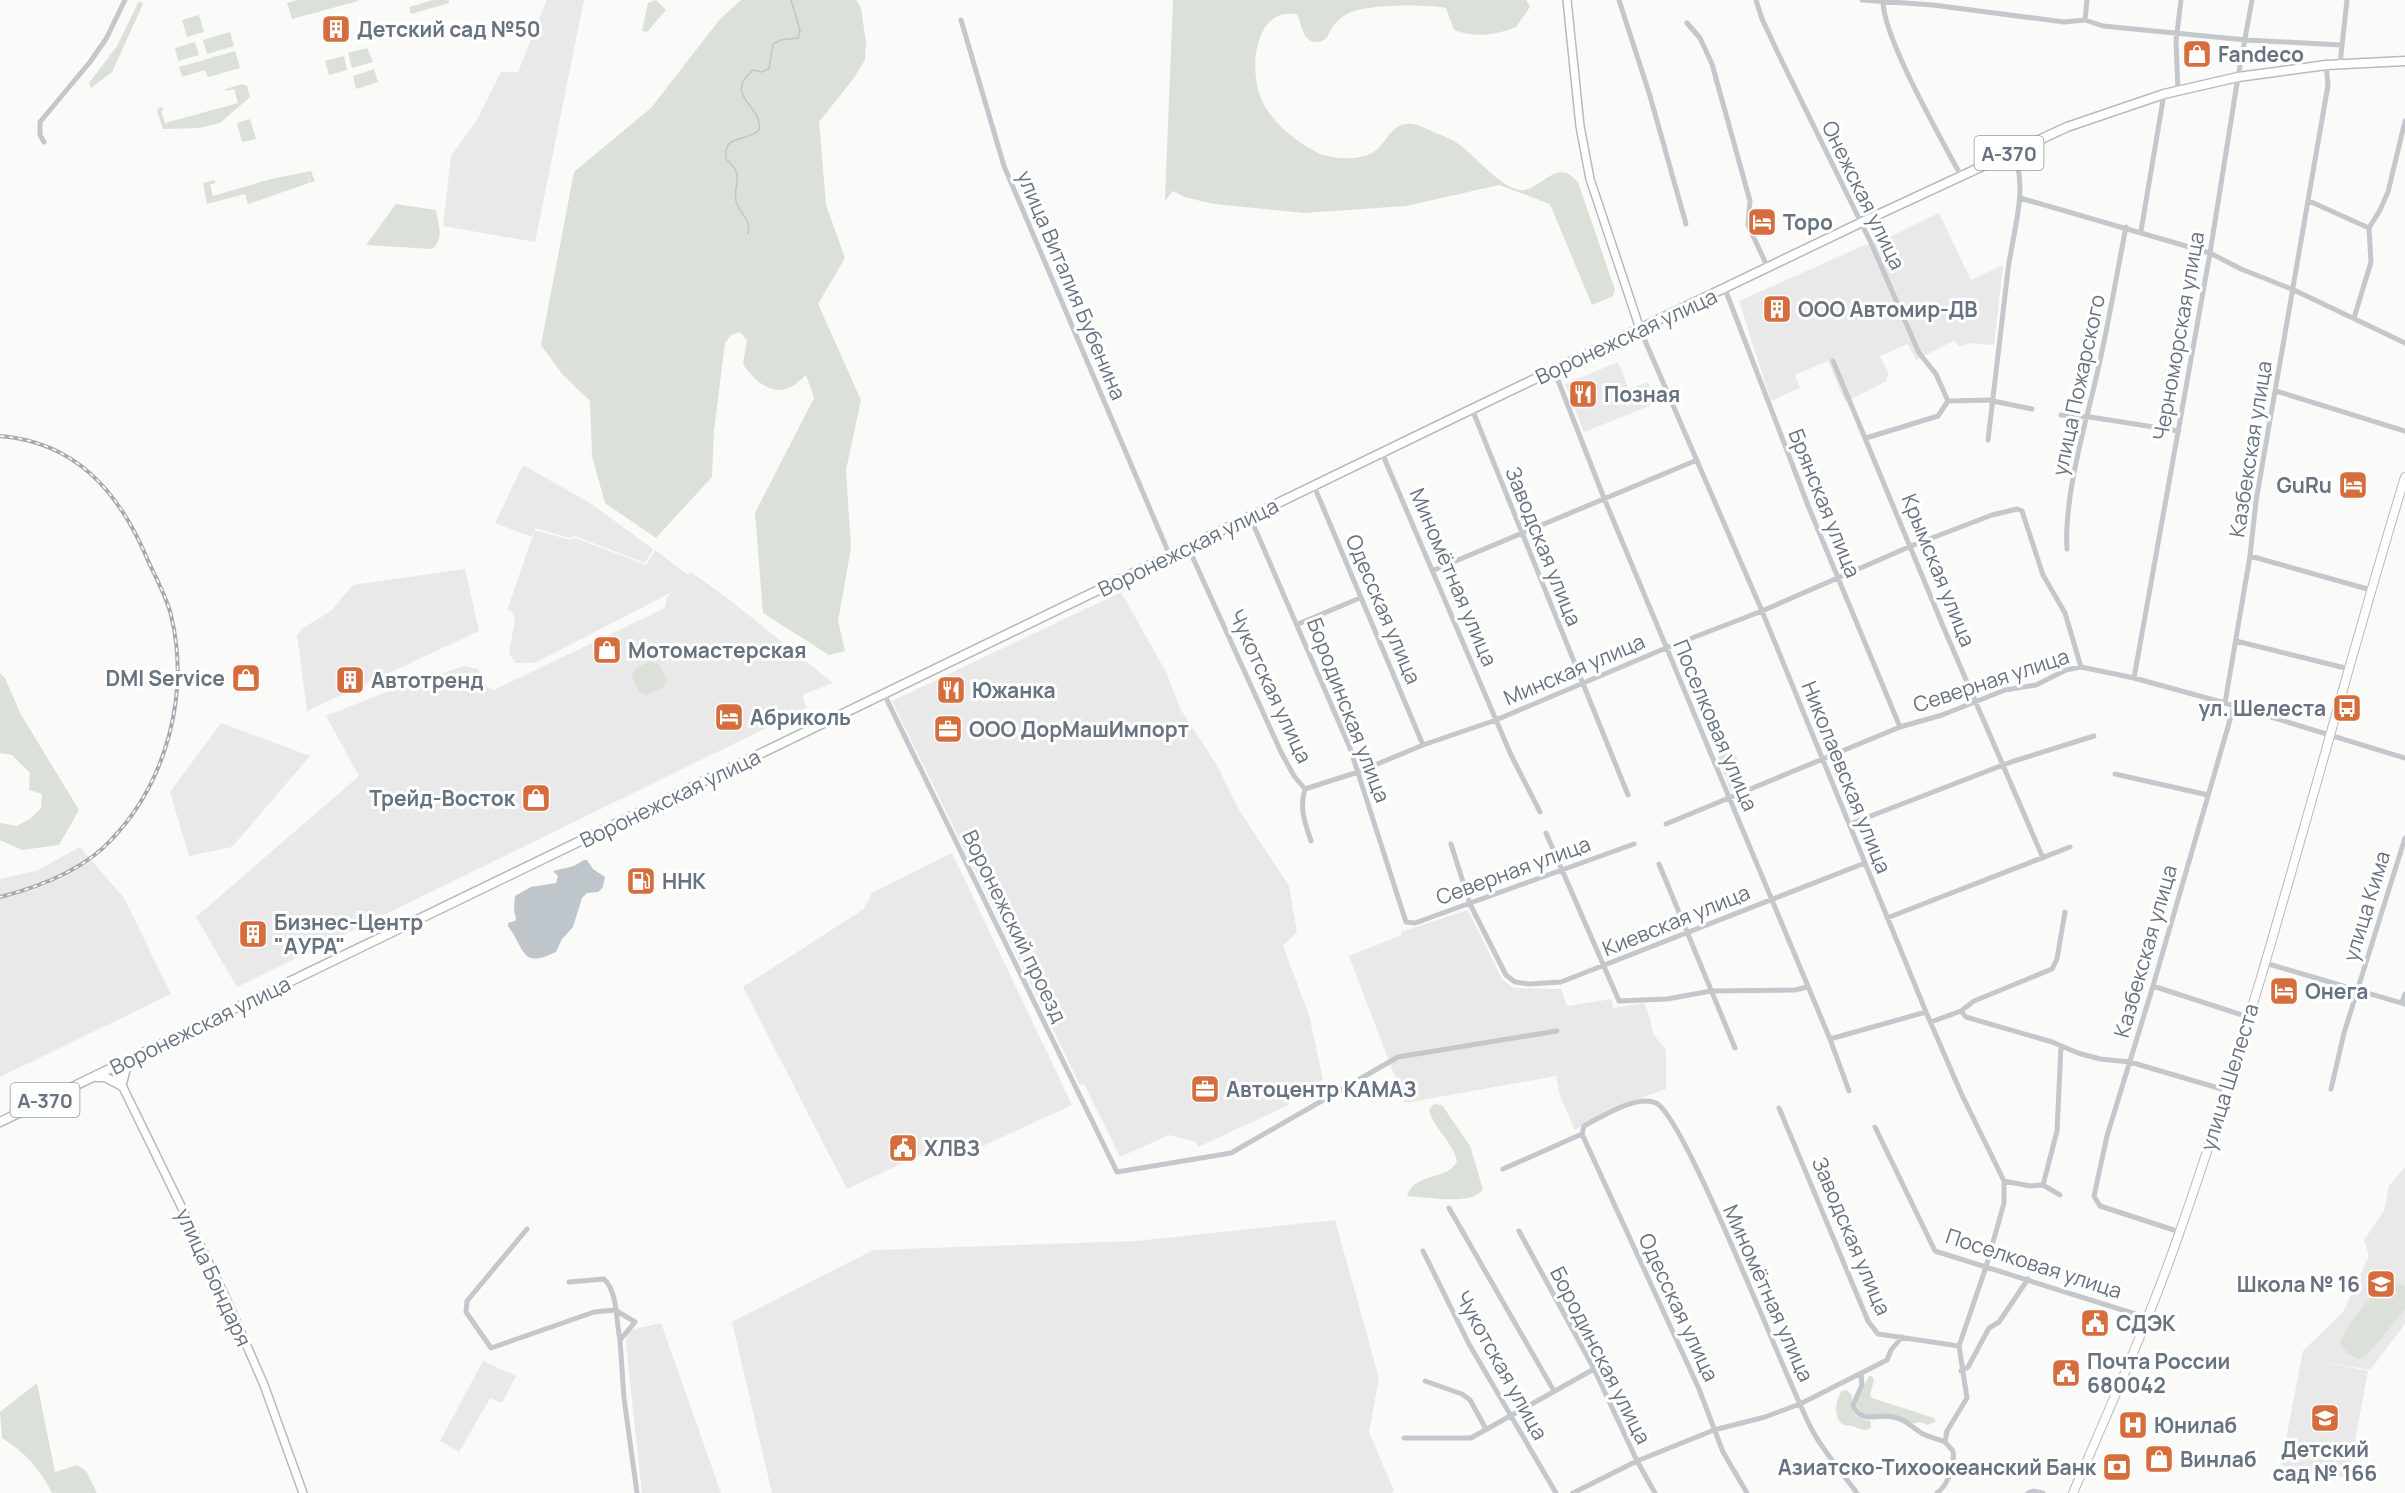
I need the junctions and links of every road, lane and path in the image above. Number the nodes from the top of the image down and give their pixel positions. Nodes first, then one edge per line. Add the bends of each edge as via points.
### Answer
1 (125, 0) edge
2 (1567, 0) edge
3 (1619, 0) edge
4 (1756, 0) edge
5 (1862, 0) edge
6 (2087, 0) edge
7 (2181, 0) edge
8 (2252, 0) edge
9 (2347, 0) edge
10 (1883, 1) edge
11 (961, 20) dead end
12 (2085, 20) junction
13 (1687, 23) dead end
14 (2177, 33) junction
15 (2246, 40) junction
16 (2341, 45) junction
17 (2405, 61) edge
18 (2340, 64) junction
19 (2326, 65) junction
20 (2238, 77) junction
21 (2178, 91) junction
22 (2164, 94) junction
23 (2405, 121) edge
24 (44, 142) dead end
25 (2013, 151) junction
26 (1961, 176) junction
27 (2020, 198) junction
28 (2309, 201) junction
29 (1860, 223) junction
30 (1686, 224) dead end
31 (2126, 227) junction
32 (2369, 228) junction
33 (2141, 231) junction
34 (2210, 253) junction
35 (1768, 268) junction
36 (1725, 289) junction
37 (2294, 290) junction
38 (2354, 318) junction
39 (1640, 329) junction
40 (2405, 343) edge
41 (1833, 361) dead end
42 (1554, 370) junction
43 (2276, 392) junction
44 (1947, 401) junction
45 (1993, 401) junction
46 (1472, 409) junction
47 (2032, 409) dead end
48 (2061, 415) dead end
49 (2086, 417) junction
50 (2179, 431) junction
51 (2405, 431) edge
52 (1866, 438) junction
53 (1988, 440) dead end
54 (1382, 453) junction
55 (1697, 460) junction
56 (2405, 477) edge
57 (1314, 486) junction
58 (1604, 498) junction
59 (1250, 517) junction
60 (1520, 533) junction
61 (1911, 546) junction
62 (1188, 547) junction
63 (2067, 549) dead end
64 (1170, 556) junction
65 (2250, 556) junction
66 (1434, 570) junction
67 (1839, 578) junction
68 (2371, 590) junction
69 (1360, 598) junction
70 (1762, 611) junction
71 (1299, 624) junction
72 (2236, 642) junction
73 (1666, 648) junction
74 (2081, 667) junction
75 (2349, 669) junction
76 (2134, 678) junction
77 (1582, 683) junction
78 (884, 694) junction
79 (1976, 701) junction
80 (2225, 703) junction
81 (2234, 706) junction
82 (1496, 720) junction
83 (1900, 727) junction
84 (2330, 735) junction
85 (2094, 736) dead end
86 (1423, 745) junction
87 (2405, 758) edge
88 (1823, 759) junction
89 (2004, 765) junction
90 (1358, 772) junction
91 (2115, 774) dead end
92 (1305, 789) junction
93 (1628, 795) dead end
94 (2208, 795) junction
95 (1729, 798) junction
96 (1540, 812) dead end
97 (1666, 824) dead end
98 (1850, 824) junction
99 (1546, 833) dead end
100 (2405, 838) edge
101 (1311, 841) dead end
102 (1634, 843) dead end
103 (1451, 844) dead end
104 (2070, 847) dead end
105 (2043, 858) junction
106 (1864, 863) junction
107 (1659, 864) dead end
108 (1562, 870) junction
109 (1772, 900) junction
110 (1470, 904) junction
111 (2065, 912) dead end
112 (1887, 918) junction
113 (1404, 920) joint
114 (1687, 932) junction
115 (2265, 963) junction
116 (1604, 966) junction
117 (2153, 986) junction
118 (1807, 987) junction
119 (2358, 989) junction
120 (1711, 991) junction
121 (2405, 994) edge
122 (2403, 1003) edge
123 (1961, 1011) junction
124 (1926, 1012) junction
125 (2248, 1017) junction
126 (1931, 1023) junction
127 (1557, 1031) dead end
128 (1830, 1039) junction
129 (2061, 1046) junction
130 (1735, 1048) dead end
131 (135, 1057) junction
132 (2130, 1062) junction
133 (113, 1067) junction
134 (91, 1078) junction
135 (122, 1086) junction
136 (2331, 1089) dead end
137 (2225, 1090) junction
138 (1849, 1091) dead end
139 (1779, 1108) dead end
140 (0, 1122) edge
141 (1875, 1127) dead end
142 (1582, 1134) junction
143 (1503, 1169) dead end
144 (2004, 1181) junction
145 (2043, 1185) junction
146 (2060, 1195) dead end
147 (1449, 1208) dead end
148 (527, 1229) dead end
149 (1519, 1231) dead end
150 (2180, 1232) junction
151 (1423, 1251) dead end
152 (1986, 1267) junction
153 (2028, 1279) junction
154 (569, 1282) dead end
155 (615, 1310) junction
156 (2149, 1318) junction
157 (1902, 1337) junction
158 (620, 1340) junction
159 (1959, 1347) junction
160 (1594, 1369) junction
161 (1961, 1371) junction
162 (1861, 1373) junction
163 (1425, 1381) dead end
164 (1554, 1391) junction
165 (1800, 1404) junction
166 (1510, 1415) junction
167 (1486, 1429) junction
168 (1714, 1430) junction
169 (1404, 1438) dead end
170 (1945, 1442) junction
171 (1637, 1461) junction
172 (1945, 1487) junction
173 (303, 1493) edge
174 (637, 1493) edge
175 (1556, 1493) edge
176 (1573, 1493) edge
177 (1655, 1493) edge
178 (1747, 1493) edge
179 (1857, 1493) edge
180 (1937, 1493) edge
181 (1949, 1493) edge
182 (2028, 1493) edge
183 (2043, 1493) edge
184 (2073, 1493) edge

1 - 24 street via 90,63 40,122
2 - 39 main road via 1580,126 1590,179
3 - 30 street
4 - 29 street, Онежская улица via 1798,98
5 - 10 street
6 - 12 street
7 - 14 street
8 - 15 street, Черноморская улица
9 - 16 street
10 - 12 street via 2047,20
10 - 26 street via 1885,17 1904,63
11 - 64 street, улица Виталия Бубенина via 1004,166
12 - 14 street via 2103,26
13 - 35 street via 1700,38 1712,64 1750,201 1748,225
14 - 15 street
14 - 21 street
15 - 16 street
15 - 20 street, Черноморская улица
16 - 18 street
17 - 18 highway, Воронежская улица / А-370
18 - 19 highway, Воронежская улица / А-370
19 - 20 highway, Воронежская улица / А-370
19 - 28 street, Казбекская улица via 2328,85
20 - 21 highway, Воронежская улица / А-370
20 - 34 street, Черноморская улица
21 - 22 highway, Воронежская улица / А-370
22 - 25 highway, Воронежская улица / А-370 via 2085,120
22 - 33 street
23 - 32 street via 2388,192
25 - 26 highway, Воронежская улица / А-370
25 - 27 street via 2021,174
26 - 29 highway, Воронежская улица / А-370
27 - 31 street
27 - 45 street
28 - 32 street
28 - 37 street, Казбекская улица
29 - 35 highway, Воронежская улица / А-370
29 - 44 street, Онежская улица via 1919,353 1936,374
31 - 33 street
31 - 49 street, улица Пожарского
32 - 38 street via 2371,262
33 - 34 street
34 - 37 street
34 - 50 street, Черноморская улица
35 - 36 highway, Воронежская улица / А-370
36 - 39 highway, Воронежская улица / А-370
36 - 67 street, Брянская улица
37 - 38 street
37 - 43 street, Казбекская улица
38 - 40 street
39 - 42 highway, Воронежская улица / А-370
39 - 55 street, Николаевская улица
41 - 52 street, Крымская улица
42 - 46 highway, Воронежская улица / А-370
42 - 58 street, Поселковая улица
43 - 51 street
43 - 65 street, Казбекская улица
44 - 45 street
44 - 52 street via 1938,416
45 - 47 street
45 - 53 street
46 - 54 highway, Воронежская улица / А-370
46 - 60 street, Заводская улица
48 - 49 street
49 - 50 street
49 - 63 street, улица Пожарского via 2067,521
50 - 76 street, Черноморская улица
52 - 61 street, Крымская улица
54 - 57 highway, Воронежская улица / А-370
54 - 66 street, Миномётная улица
55 - 58 street
55 - 70 street, Николаевская улица
56 - 68 main road, улица Шелеста
57 - 59 highway, Воронежская улица / А-370
57 - 69 street, Одесская улица
58 - 60 street
58 - 73 street, Поселковая улица
59 - 62 highway, Воронежская улица / А-370
59 - 71 street, Бородинская улица
60 - 66 street
60 - 77 street, Заводская улица
61 - 67 street, Минская улица
61 - 74 street, Минская улица via 1992,515 2022,511 2043,575 2065,613
61 - 79 street, Крымская улица
62 - 64 highway, Воронежская улица / А-370
62 - 92 street, Чукотская улица via 1281,752
64 - 78 highway, Воронежская улица / А-370
65 - 68 street
65 - 72 street, Казбекская улица
66 - 82 street, Миномётная улица
67 - 70 street, Минская улица
67 - 83 street, Брянская улица
68 - 75 main road, улица Шелеста
69 - 71 street
69 - 86 street, Одесская улица
70 - 73 street, Минская улица
70 - 88 street, Николаевская улица
71 - 90 street, Бородинская улица
72 - 75 street
72 - 80 street, Казбекская улица
73 - 77 street, Минская улица
73 - 95 street, Поселковая улица
74 - 76 street, Северная улица
74 - 79 street, Северная улица via 2036,685 2005,690
75 - 84 main road, улица Шелеста
76 - 80 street, Северная улица
77 - 82 street, Минская улица
77 - 93 street, Заводская улица
78 - 127 street, Воронежский проезд via 1117,1172 1231,1153 1398,1058
78 - 131 highway, Воронежская улица / А-370
79 - 83 street, Северная улица
79 - 89 street, Крымская улица
80 - 81 street, Северная улица
81 - 84 street, Северная улица
81 - 94 street, Казбекская улица
82 - 86 street, Минская улица
82 - 96 street, Миномётная улица
83 - 88 street, Северная улица
84 - 87 street, Северная улица
84 - 115 main road, улица Шелеста
85 - 89 street
86 - 90 street, Минская улица
88 - 95 street, Северная улица
88 - 98 street, Николаевская улица
89 - 98 street
89 - 105 street, Крымская улица
90 - 92 street, Минская улица
90 - 113 street, Бородинская улица
91 - 94 street
92 - 101 street, Чукотская улица via 1302,810
94 - 117 street, Казбекская улица
95 - 97 street, Северная улица
95 - 109 street, Поселковая улица
98 - 106 street, Николаевская улица
99 - 108 street
100 - 119 street, улица Кима
102 - 108 street, Северная улица
103 - 110 street
104 - 105 street
105 - 112 street
106 - 109 street, Киевская улица
106 - 112 street, Николаевская улица
107 - 114 street
108 - 110 street, Северная улица
108 - 116 street
109 - 114 street, Киевская улица
109 - 118 street, Поселковая улица
110 - 113 street, Северная улица via 1415,923
110 - 116 street, Киевская улица via 1502,969 1515,982 1561,982
111 - 123 street via 2052,969 1974,1000
112 - 124 street, Николаевская улица
114 - 116 street, Киевская улица
114 - 120 street
115 - 119 street
115 - 125 main road, улица Шелеста
116 - 120 street via 1619,1001 1667,999
117 - 125 street
117 - 132 street, Казбекская улица
118 - 120 street
118 - 128 street, Поселковая улица
119 - 122 street
119 - 136 street, улица Кима
120 - 130 street
121 - 122 street
123 - 126 street
123 - 129 street via 1966,1017
124 - 126 street, Николаевская улица
124 - 128 street
125 - 137 main road, улица Шелеста
126 - 144 street, Николаевская улица
128 - 138 street, Поселковая улица
129 - 132 street via 2100,1059
129 - 145 street via 2058,1131
131 - 133 highway, Воронежская улица / А-370
131 - 135 main road
132 - 137 street
132 - 150 street, Казбекская улица via 2107,1136 2094,1197 2100,1206
133 - 134 highway, Воронежская улица / А-370
133 - 135 main road, улица Бондаря
134 - 135 highway via 105,1077
134 - 140 highway, Воронежская улица / А-370
135 - 173 main road, улица Бондаря via 226,1298 264,1385
137 - 150 main road, улица Шелеста
139 - 157 street, Заводская улица via 1868,1321 1878,1334
141 - 152 street, Поселковая улица via 1935,1251
142 - 143 street
142 - 165 street, Миномётная улица via 1584,1126 1645,1100 1657,1103 1672,1121
142 - 168 street, Одесская улица
144 - 145 street
144 - 152 street via 2004,1203
145 - 146 street
147 - 164 street
148 - 155 street via 467,1301 466,1312 491,1348 594,1312
149 - 160 street, Бородинская улица
150 - 156 main road, улица Шелеста
151 - 166 street, Чукотская улица
152 - 153 street, Поселковая улица
152 - 159 street
153 - 156 street, Поселковая улица
153 - 161 street via 1999,1322 1989,1328 1968,1367
154 - 155 street via 604,1279 612,1291
155 - 158 street
155 - 158 street via 635,1322
156 - 184 main road, улица Шелеста
157 - 159 street, Заводская улица
157 - 162 street via 1887,1360
158 - 174 street
159 - 161 street
160 - 164 street
160 - 171 street, Бородинская улица
161 - 170 street via 1967,1398 1947,1431
162 - 165 street
162 - 170 street via 1862,1385 1853,1405 1858,1414 1864,1418 1903,1419 1922,1433
163 - 167 street via 1470,1400
164 - 166 street
165 - 168 street
165 - 179 street, Миномётная улица via 1813,1432
166 - 167 street
166 - 175 street, Чукотская улица
167 - 169 street via 1471,1438
168 - 171 street
168 - 178 street, Одесская улица
170 - 172 street via 1954,1455
171 - 176 street
171 - 177 street, Бородинская улица
172 - 180 street
172 - 181 street
182 - 183 street

